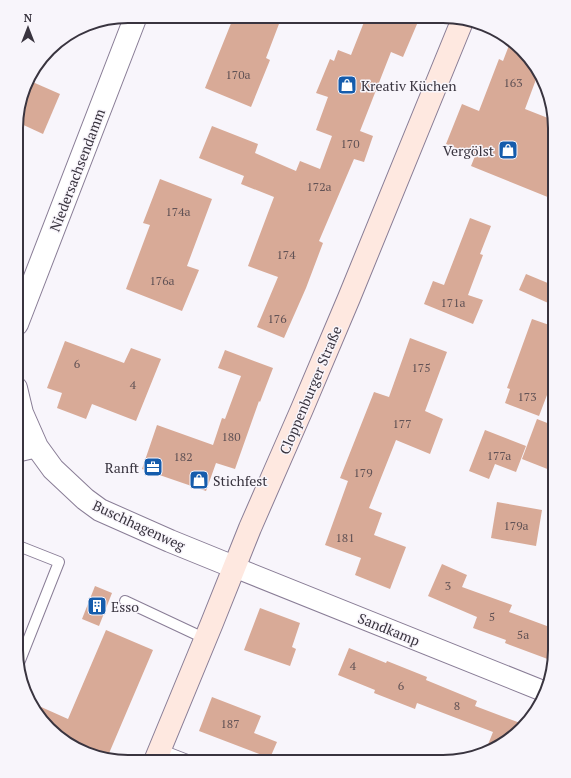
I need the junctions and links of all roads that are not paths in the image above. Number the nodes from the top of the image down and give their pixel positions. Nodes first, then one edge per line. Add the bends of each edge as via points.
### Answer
1 (133, 23) edge
2 (461, 25) edge
3 (23, 308) edge
4 (23, 415) edge
5 (37, 447) junction
6 (23, 450) edge
7 (23, 548) edge
8 (234, 567) junction
9 (125, 601) dead end
10 (206, 639) junction
11 (23, 652) edge
12 (540, 690) edge
13 (157, 755) edge

1 - 3 street, Niedersachsendamm
2 - 8 main road, Cloppenburger Straße via 343,312
4 - 5 street
5 - 6 street
5 - 8 street, Buschhagenweg via 53,469 100,510
7 - 11 lane via 59,562
8 - 10 main road, Cloppenburger Straße
8 - 12 street, Sandkamp
9 - 10 lane
10 - 13 main road, Cloppenburger Straße

